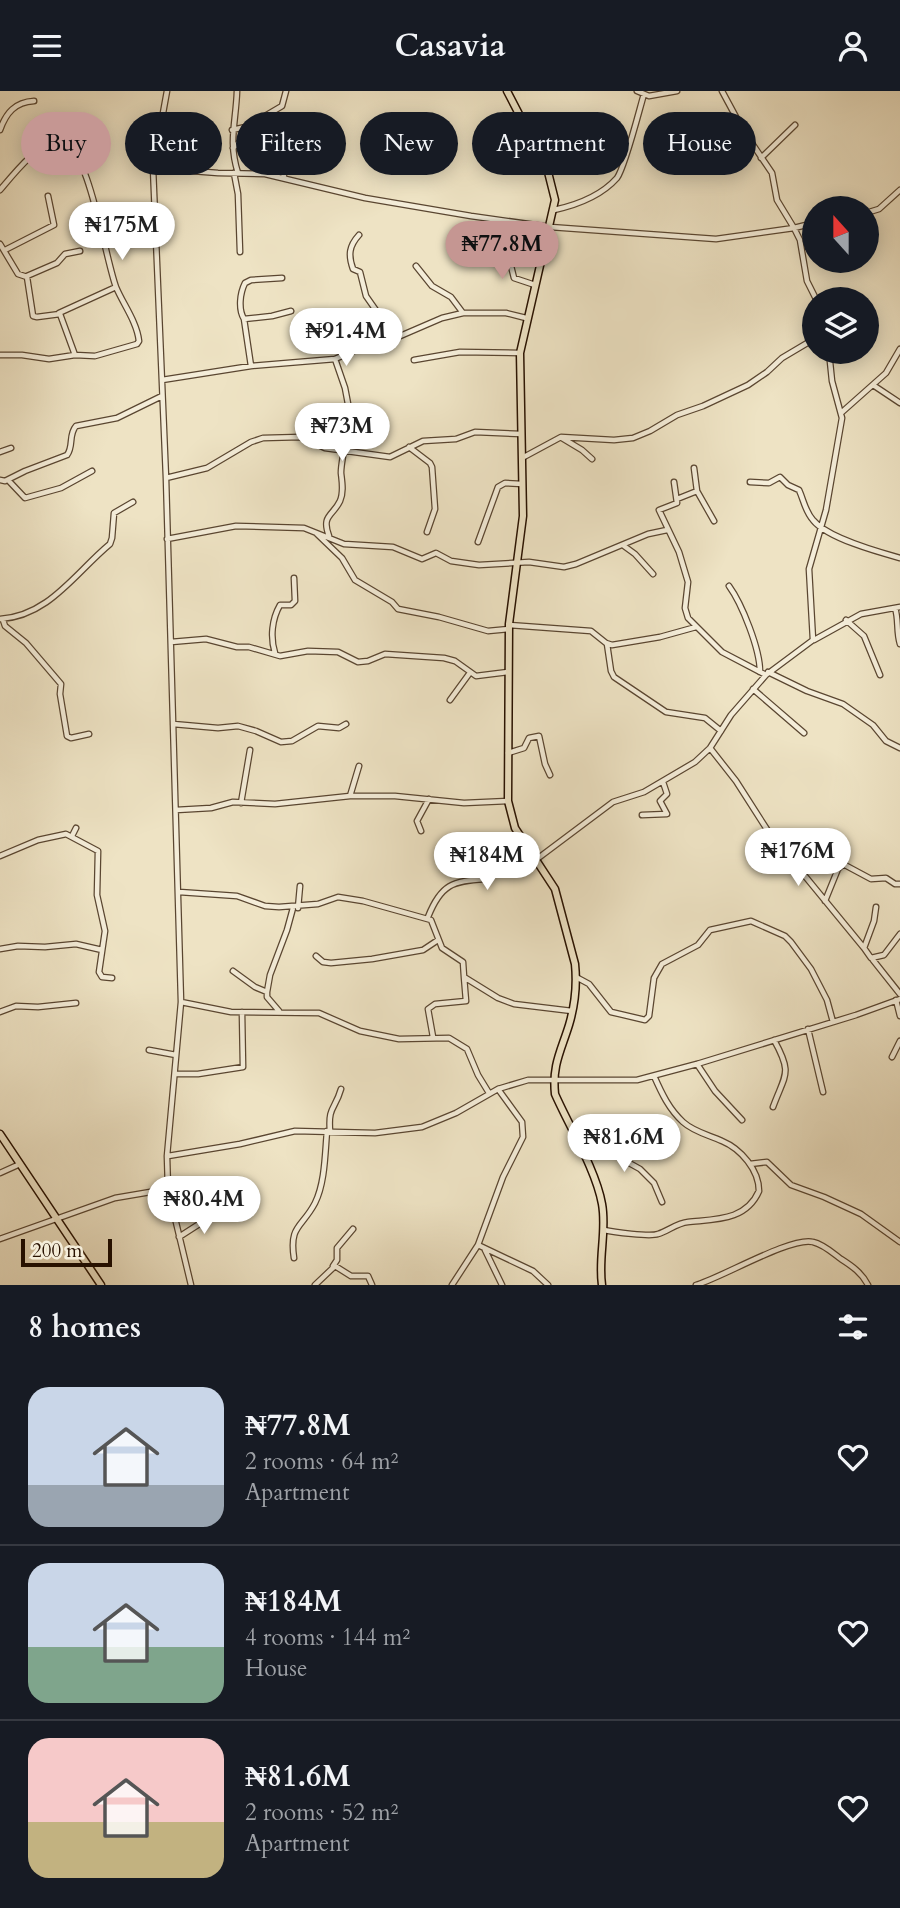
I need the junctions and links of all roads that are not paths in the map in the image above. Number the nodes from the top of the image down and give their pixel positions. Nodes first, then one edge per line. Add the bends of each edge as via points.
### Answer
1 (167, 91) edge
2 (237, 91) edge
3 (285, 91) edge
4 (508, 91) edge
5 (637, 91) edge
6 (677, 91) edge
7 (722, 91) edge
8 (644, 94) junction
9 (34, 101) dead end
10 (163, 112) edge
11 (272, 112) edge
12 (795, 125) dead end
13 (236, 129) edge
14 (0, 130) edge
15 (232, 130) junction
16 (236, 144) edge
17 (232, 148) junction
18 (761, 158) junction
19 (222, 172) edge
20 (236, 173) joint
21 (153, 175) edge
22 (236, 175) edge
23 (271, 175) edge
24 (284, 177) joint
25 (0, 190) edge
26 (900, 190) edge
27 (48, 196) dead end
28 (879, 209) edge
29 (554, 210) junction
30 (802, 226) edge
31 (550, 227) junction
32 (794, 228) junction
33 (359, 236) dead end
34 (0, 244) edge
35 (506, 246) dead end
36 (5, 250) junction
37 (79, 251) dead end
38 (240, 252) dead end
39 (416, 266) dead end
40 (27, 277) junction
41 (282, 278) dead end
42 (535, 285) junction
43 (116, 287) junction
44 (810, 287) edge
45 (291, 311) dead end
46 (58, 313) junction
47 (463, 313) junction
48 (526, 318) junction
49 (244, 319) junction
50 (384, 343) junction
51 (802, 346) edge
52 (900, 349) edge
53 (520, 353) junction
54 (0, 355) edge
55 (75, 355) junction
56 (335, 359) junction
57 (414, 360) dead end
58 (830, 364) edge
59 (251, 366) junction
60 (162, 380) junction
61 (873, 385) junction
62 (162, 396) junction
63 (900, 403) edge
64 (841, 413) junction
65 (330, 417) dead end
66 (521, 434) junction
67 (561, 437) junction
68 (11, 447) dead end
69 (409, 447) junction
70 (344, 450) junction
71 (0, 452) edge
72 (521, 458) junction
73 (592, 459) dead end
74 (694, 468) dead end
75 (92, 471) dead end
76 (166, 478) junction
77 (0, 480) edge
78 (8, 480) junction
79 (674, 482) dead end
80 (750, 482) dead end
81 (522, 484) junction
82 (697, 491) junction
83 (677, 499) junction
84 (133, 502) dead end
85 (714, 521) dead end
86 (821, 528) junction
87 (667, 530) junction
88 (427, 532) dead end
89 (316, 533) junction
90 (329, 537) junction
91 (167, 539) junction
92 (478, 542) dead end
93 (623, 545) junction
94 (900, 558) edge
95 (517, 562) junction
96 (653, 574) dead end
97 (294, 578) dead end
98 (729, 586) dead end
99 (897, 607) edge
100 (2, 620) edge
101 (846, 620) junction
102 (509, 627) junction
103 (696, 627) junction
104 (813, 640) junction
105 (171, 642) junction
106 (607, 643) junction
107 (900, 644) edge
108 (275, 654) junction
109 (508, 672) junction
110 (765, 673) junction
111 (469, 674) junction
112 (880, 675) dead end
113 (753, 689) junction
114 (450, 700) dead end
115 (173, 724) junction
116 (346, 724) dead end
117 (721, 731) junction
118 (804, 733) dead end
119 (89, 734) dead end
120 (710, 748) junction
121 (900, 748) edge
122 (250, 750) dead end
123 (508, 753) junction
124 (359, 767) dead end
125 (550, 775) dead end
126 (663, 782) junction
127 (349, 796) junction
128 (429, 799) junction
129 (508, 800) junction
130 (241, 803) junction
131 (176, 810) junction
132 (642, 815) dead end
133 (76, 828) dead end
134 (421, 831) dead end
135 (72, 836) junction
136 (528, 847) junction
137 (0, 856) edge
138 (537, 859) junction
139 (900, 884) edge
140 (300, 886) dead end
141 (179, 891) junction
142 (825, 901) junction
143 (876, 907) dead end
144 (296, 908) junction
145 (428, 918) junction
146 (900, 934) edge
147 (438, 940) junction
148 (864, 948) junction
149 (0, 949) edge
150 (103, 950) junction
151 (316, 956) dead end
152 (872, 959) junction
153 (233, 971) dead end
154 (464, 977) junction
155 (576, 977) junction
156 (112, 978) dead end
157 (267, 992) junction
158 (899, 998) edge
159 (181, 1002) junction
160 (76, 1003) dead end
161 (573, 1011) junction
162 (0, 1012) edge
163 (242, 1012) junction
164 (280, 1012) junction
165 (900, 1016) edge
166 (833, 1022) junction
167 (808, 1029) junction
168 (433, 1037) junction
169 (774, 1039) junction
170 (900, 1041) edge
171 (149, 1050) dead end
172 (176, 1055) junction
173 (892, 1057) dead end
174 (697, 1064) junction
175 (175, 1073) junction
176 (654, 1076) junction
177 (554, 1080) junction
178 (341, 1089) dead end
179 (498, 1089) junction
180 (823, 1093) dead end
181 (489, 1094) junction
182 (773, 1107) dead end
183 (742, 1120) dead end
184 (328, 1131) junction
185 (0, 1134) edge
186 (581, 1151) junction
187 (167, 1156) junction
188 (20, 1164) junction
189 (750, 1164) junction
190 (0, 1173) edge
191 (168, 1189) junction
192 (662, 1202) dead end
193 (226, 1216) dead end
194 (56, 1217) junction
195 (353, 1229) dead end
196 (604, 1230) junction
197 (179, 1237) junction
198 (0, 1239) edge
199 (900, 1242) edge
200 (478, 1245) junction
201 (485, 1249) junction
202 (294, 1258) dead end
203 (333, 1266) junction
204 (601, 1283) edge
205 (707, 1284) edge
206 (101, 1285) edge
207 (191, 1285) edge
208 (315, 1285) edge
209 (372, 1285) edge
210 (452, 1285) edge
211 (502, 1285) edge
212 (548, 1285) edge
213 (609, 1285) edge
214 (696, 1285) edge
215 (868, 1285) edge

1 - 10 street
2 - 15 street
3 - 11 street via 282,106
4 - 29 main road via 547,168
5 - 8 street
6 - 8 street
7 - 18 street
8 - 29 street via 617,177 588,199
9 - 14 street via 8,111
12 - 18 street
13 - 15 street
15 - 17 street
16 - 17 street
17 - 20 street
18 - 32 street via 772,173 778,199
19 - 20 street
21 - 60 street
22 - 38 street
23 - 24 street
24 - 31 street via 365,198
25 - 43 street via 42,147 60,138 66,140 88,179
26 - 28 street
27 - 36 street via 54,225
29 - 31 main road
30 - 32 street
31 - 32 street via 716,239
31 - 42 main road
32 - 44 street
33 - 50 street via 350,249 351,262 380,316
34 - 36 street
35 - 42 street via 514,278
36 - 40 street via 18,274
37 - 40 street via 65,254 57,263
39 - 47 street
40 - 46 street via 34,317
41 - 49 street via 246,283 240,311
42 - 48 main road
43 - 46 street
43 - 55 street via 139,341 106,354
45 - 49 street
46 - 55 street
47 - 48 street
47 - 50 street
48 - 53 main road
49 - 59 street
50 - 56 street
51 - 67 street via 748,385 633,438
52 - 61 street
53 - 57 street via 460,352
53 - 66 main road
54 - 55 street via 49,359
56 - 59 street
56 - 65 street via 349,409
58 - 64 street
59 - 60 street
60 - 62 street
61 - 63 street
61 - 64 street
62 - 76 street
62 - 78 street via 117,418 76,426 68,455
64 - 86 street
66 - 69 street via 475,432
66 - 72 main road
67 - 72 street
67 - 73 street
68 - 71 street
69 - 70 street via 390,457
69 - 88 street via 432,467 435,509
70 - 76 street via 325,448 301,437 263,437 206,468
70 - 90 street via 342,494 326,523
72 - 81 main road
74 - 82 street
75 - 78 street via 61,488 25,498
76 - 91 street
77 - 78 street
79 - 83 street
80 - 86 street via 769,484 780,477 799,490 807,512
81 - 92 street via 498,487
81 - 95 main road
82 - 83 street
82 - 85 street
83 - 87 street via 659,510
84 - 100 street via 114,513 110,544 57,595 28,614
86 - 94 street
86 - 104 street via 808,577
87 - 93 street
87 - 103 street via 682,561 688,582 687,614
89 - 90 street
89 - 91 street via 304,528 236,526
89 - 102 street via 342,558 355,580 398,610 488,631
90 - 95 street via 356,546 393,547 422,559 436,553 451,561 479,565
91 - 105 street
93 - 95 street via 569,566
93 - 96 street
95 - 102 main road
97 - 108 street via 295,601 277,610 272,634
98 - 110 street via 753,634
99 - 101 street
99 - 107 street
100 - 119 street via 61,684 68,736
101 - 104 street
101 - 112 street via 864,636
102 - 106 street via 591,631
102 - 109 main road
103 - 106 street
103 - 110 street via 722,652
104 - 110 street
105 - 108 street via 206,639
105 - 115 street
106 - 117 street via 614,677 666,712 705,719
108 - 111 street via 338,652 362,662 385,654 444,658 461,664
109 - 111 street
109 - 123 main road
110 - 113 street
110 - 121 street via 843,704
111 - 114 street
113 - 117 street
113 - 118 street
115 - 116 street via 238,726 281,742 318,726
115 - 131 street
117 - 120 street
120 - 126 street
120 - 142 street via 768,831
122 - 130 street
123 - 125 street via 539,736
123 - 129 main road
124 - 127 street
126 - 132 street via 667,794 660,801 667,814
126 - 138 street via 613,802
127 - 128 street
127 - 130 street
128 - 129 street via 464,803
128 - 134 street via 417,821
129 - 136 main road via 515,828
130 - 131 street
131 - 141 street
133 - 135 street
135 - 137 street via 49,836
135 - 150 street via 99,852 97,895 105,931
136 - 138 main road
136 - 145 street via 500,859 485,879 451,885
138 - 155 main road via 559,901
139 - 142 street via 886,878 871,879 844,865
140 - 144 street
141 - 144 street
141 - 159 street
142 - 148 street
143 - 148 street
144 - 145 street via 342,897
144 - 157 street
145 - 147 street
146 - 152 street via 884,955
147 - 151 street via 423,950 372,959 331,963
147 - 154 street via 463,962
148 - 152 street
149 - 150 street via 76,944
150 - 156 street via 100,974
152 - 158 street
153 - 157 street
154 - 161 street via 514,1004
154 - 168 street via 466,1001 428,1009
155 - 161 main road
155 - 166 street via 589,984 611,1012 645,1020 654,978 662,964 698,945 710,930 751,921 791,942 827,1000
157 - 164 street
158 - 165 street
158 - 166 street
159 - 163 street
159 - 172 street
160 - 162 street via 16,1006
161 - 177 main road
163 - 164 street
163 - 175 street via 243,1067
164 - 168 street via 319,1013 360,1031 399,1039
166 - 167 street
167 - 169 street
167 - 180 street
168 - 181 street via 465,1046
169 - 174 street
169 - 182 street via 787,1072
170 - 173 street
171 - 172 street
172 - 175 street
174 - 176 street
174 - 183 street
175 - 187 street
176 - 177 street
176 - 189 street via 667,1104 683,1122 726,1142
177 - 179 street via 528,1080
177 - 186 main road via 555,1094
178 - 184 street via 330,1111
179 - 181 street
179 - 200 street via 524,1132
181 - 184 street via 447,1118 422,1126 375,1133
184 - 187 street via 295,1131
184 - 202 street via 315,1203 292,1237
185 - 188 main road
186 - 192 street via 600,1147 644,1171
186 - 196 main road via 602,1201
187 - 191 street
188 - 190 street
188 - 194 main road
189 - 196 street via 759,1191 749,1206 726,1218 688,1222 654,1235
189 - 199 street via 766,1162 790,1185 861,1214
191 - 194 street via 114,1198
191 - 197 street
193 - 197 street via 207,1219
194 - 198 street
194 - 206 main road
195 - 203 street via 337,1248
196 - 204 main road
197 - 207 street
200 - 201 street
200 - 210 street
201 - 211 street
201 - 212 street via 533,1271
203 - 208 street
203 - 209 street via 351,1276 368,1276
204 - 213 street
205 - 214 street
205 - 215 street via 763,1255 808,1241 853,1267

